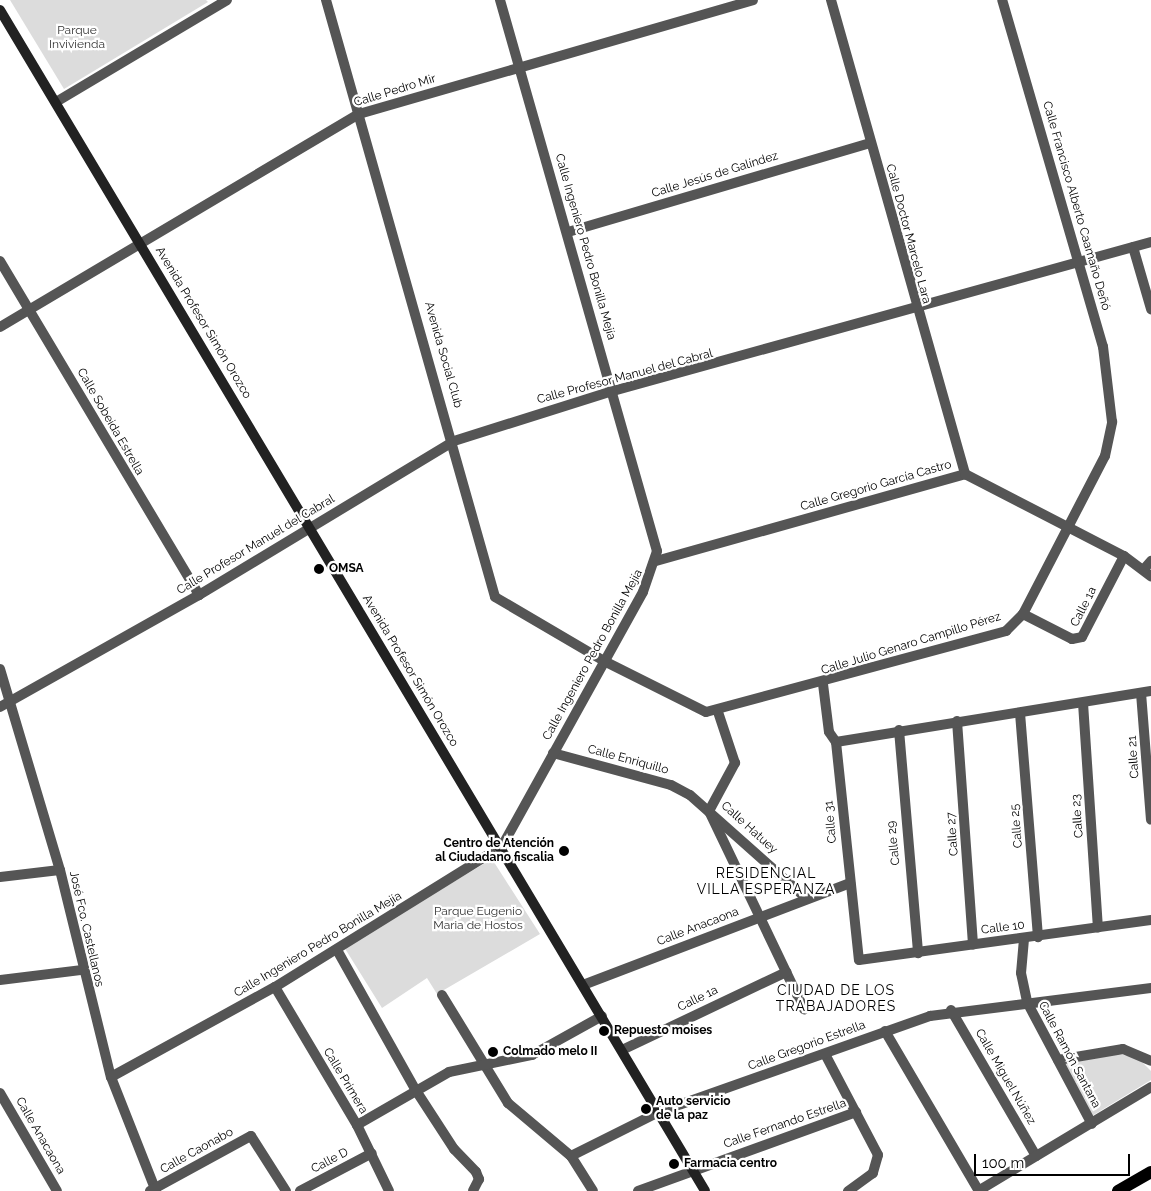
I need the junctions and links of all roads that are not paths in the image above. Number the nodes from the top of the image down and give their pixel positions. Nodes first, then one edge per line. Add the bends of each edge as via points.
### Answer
1 (227, 0) edge
2 (326, 0) edge
3 (500, 0) edge
4 (753, 0) edge
5 (831, 0) edge
6 (1002, 0) edge
7 (0, 10) edge
8 (521, 68) junction
9 (56, 102) junction
10 (359, 114) junction
11 (870, 143) junction
12 (568, 232) junction
13 (141, 242) junction
14 (1151, 242) edge
15 (1134, 247) junction
16 (0, 261) edge
17 (1078, 261) junction
18 (1151, 309) edge
19 (916, 310) junction
20 (31, 312) junction
21 (0, 327) edge
22 (613, 391) junction
23 (1112, 422) joint
24 (454, 441) junction
25 (965, 474) junction
26 (308, 526) junction
27 (1070, 528) junction
28 (1124, 556) junction
29 (656, 561) junction
30 (1149, 569) edge
31 (199, 595) junction
32 (1023, 614) junction
33 (604, 661) junction
34 (0, 669) edge
35 (823, 684) junction
36 (1146, 692) edge
37 (1083, 702) junction
38 (4, 705) edge
39 (718, 712) junction
40 (1020, 713) junction
41 (957, 721) junction
42 (899, 730) junction
43 (836, 742) junction
44 (553, 753) junction
45 (1150, 787) edge
46 (709, 811) junction
47 (1151, 820) edge
48 (502, 846) junction
49 (60, 870) junction
50 (0, 877) edge
51 (850, 883) junction
52 (806, 898) junction
53 (758, 918) junction
54 (1151, 920) edge
55 (1098, 927) junction
56 (1038, 937) junction
57 (1024, 939) junction
58 (974, 944) junction
59 (337, 950) junction
60 (918, 953) junction
61 (859, 960) joint
62 (82, 970) junction
63 (786, 972) junction
64 (0, 980) edge
65 (583, 985) junction
66 (275, 987) junction
67 (1151, 988) edge
68 (442, 995) dead end
69 (1027, 1002) junction
70 (804, 1009) dead end
71 (951, 1010) junction
72 (602, 1016) junction
73 (885, 1031) junction
74 (622, 1050) junction
75 (825, 1054) junction
76 (1058, 1060) junction
77 (1151, 1061) edge
78 (482, 1065) junction
79 (111, 1077) junction
80 (1151, 1087) edge
81 (415, 1089) junction
82 (0, 1093) edge
83 (659, 1112) junction
84 (856, 1112) junction
85 (1092, 1124) junction
86 (357, 1125) junction
87 (372, 1153) junction
88 (571, 1156) junction
89 (1036, 1156) junction
90 (692, 1170) junction
91 (1151, 1172) edge
92 (154, 1190) edge
93 (58, 1191) edge
94 (286, 1191) edge
95 (300, 1191) edge
96 (389, 1191) edge
97 (473, 1191) edge
98 (593, 1191) edge
99 (638, 1191) edge
100 (706, 1191) edge
101 (848, 1191) edge
102 (979, 1191) edge
103 (1118, 1191) edge

1 - 9 street
2 - 10 street, Avenida Social Club
3 - 8 street, Calle Ingeniero Pedro Bonilla Mejía
4 - 8 street, Calle Pedro Mir
5 - 11 street, Calle Doctor Marcelo Lara
6 - 17 street, Calle Francisco Alberto Caamaño Deñó
7 - 9 main road, Avenida Profesor Simón Orozco
8 - 10 street, Calle Pedro Mir
8 - 12 street, Calle Ingeniero Pedro Bonilla Mejía
9 - 13 main road, Avenida Profesor Simón Orozco
10 - 13 street, Calle Pedro Mir
10 - 24 street, Avenida Social Club
11 - 12 street, Calle Jesús de Galíndez
11 - 19 street, Calle Doctor Marcelo Lara
12 - 22 street, Calle Ingeniero Pedro Bonilla Mejía
13 - 20 street, Calle Pedro Mir
13 - 26 main road, Avenida Profesor Simón Orozco
14 - 15 street, Calle Profesor Manuel del Cabral
15 - 17 street, Calle Profesor Manuel del Cabral
15 - 18 street
16 - 20 street, Calle Sobeida Estrella
17 - 19 street, Calle Profesor Manuel del Cabral
17 - 23 street, Calle Francisco Alberto Caamaño Deñó via 1103,347
19 - 22 street, Calle Profesor Manuel del Cabral
19 - 25 street, Calle Doctor Marcelo Lara
20 - 21 street, Calle Pedro Mir
20 - 31 street, Calle Sobeida Estrella
22 - 24 street, Calle Profesor Manuel del Cabral
22 - 29 street, Calle Ingeniero Pedro Bonilla Mejía via 655,541
23 - 27 street, Calle Julio Genaro Campillo Pérez via 1105,456
24 - 26 street, Calle Profesor Manuel del Cabral
24 - 33 street, Avenida Social Club via 495,597
25 - 27 street, Calle Gregorio García Castro
25 - 29 street, Calle Gregorio García Castro
26 - 31 street, Calle Profesor Manuel del Cabral
26 - 48 main road, Avenida Profesor Simón Orozco
27 - 28 street, Calle Gregorio García Castro
27 - 32 street, Calle Julio Genaro Campillo Pérez
28 - 30 street, Calle Gregorio García Castro
28 - 32 street, Calle 1a via 1082,637 1072,639
29 - 33 street, Calle Ingeniero Pedro Bonilla Mejía
31 - 38 street, Calle Profesor Manuel del Cabral
32 - 35 street, Calle Julio Genaro Campillo Pérez via 1006,631
33 - 39 street, Calle Julio Genaro Campillo Pérez via 693,709
33 - 44 street, Calle Ingeniero Pedro Bonilla Mejía
34 - 38 street, José Fco. Castellanos
35 - 39 street, Calle Julio Genaro Campillo Pérez
35 - 43 street, Calle 31 via 829,732
36 - 37 street
36 - 45 street, Calle 21
37 - 40 street
37 - 55 street, Calle 23
38 - 49 street, José Fco. Castellanos
39 - 46 street, Calle Hatuey via 735,763
40 - 41 street
40 - 56 street, Calle 25
41 - 42 street
41 - 58 street, Calle 27
42 - 43 street
42 - 60 street, Calle 29
43 - 51 street, Calle 31
44 - 46 street, Calle Enriquillo via 671,785
44 - 48 street, Calle Ingeniero Pedro Bonilla Mejía
45 - 47 street, Calle 21
46 - 52 street, Calle Hatuey
46 - 53 street
48 - 59 street, Calle Ingeniero Pedro Bonilla Mejía
48 - 65 main road, Avenida Profesor Simón Orozco
49 - 50 street
49 - 62 street, José Fco. Castellanos
51 - 52 street, Calle Anacaona
51 - 61 street, Calle 31
52 - 53 street, Calle Anacaona
53 - 63 street
53 - 65 street, Calle Anacaona
54 - 55 street, Calle 10
55 - 56 street, Calle 10
56 - 57 street, Calle 10
57 - 58 street, Calle 10
57 - 69 street, Calle Ramón Santana via 1022,973
58 - 60 street, Calle 10
59 - 66 street, Calle Ingeniero Pedro Bonilla Mejía
59 - 81 street
60 - 61 street, Calle 10
62 - 64 street
62 - 79 street, José Fco. Castellanos
63 - 70 street
63 - 74 street, Calle 1a
65 - 72 main road, Avenida Profesor Simón Orozco
66 - 79 street, Calle Ingeniero Pedro Bonilla Mejía
66 - 86 street, Calle Primera
67 - 69 street, Calle Gregorio Estrella
68 - 78 street
69 - 71 street, Calle Gregorio Estrella
69 - 76 street, Calle Ramón Santana
71 - 73 street, Calle Gregorio Estrella
71 - 89 street, Calle Miguel Núñez
72 - 74 main road, Avenida Profesor Simón Orozco
72 - 78 street via 532,1055
73 - 75 street, Calle Gregorio Estrella
73 - 102 street
74 - 83 main road, Avenida Profesor Simón Orozco
75 - 83 street, Calle Gregorio Estrella
75 - 84 street
76 - 77 street via 1123,1050
76 - 85 street, Calle Ramón Santana
78 - 81 street via 449,1072
78 - 88 street via 517,1114
79 - 92 street, José Fco. Castellanos
80 - 85 street
81 - 86 street
81 - 97 street via 454,1149 480,1179
82 - 93 street, Calle Anacaona
83 - 88 street, Calle Gregorio Estrella
83 - 90 main road, Avenida Profesor Simón Orozco
84 - 90 street, Calle Fernando Estrella
84 - 101 street via 878,1155 874,1173
85 - 89 street
86 - 87 street, Calle Primera
87 - 95 street, Calle D
87 - 96 street, Calle Primera
88 - 98 street
89 - 102 street
90 - 99 street, Calle Fernando Estrella
90 - 100 main road, Avenida Profesor Simón Orozco
91 - 103 main road
92 - 94 street, Calle Caonabo via 251,1136

